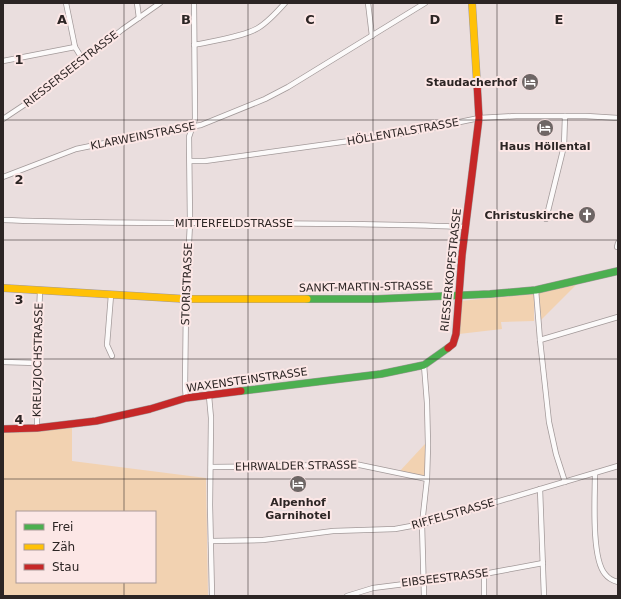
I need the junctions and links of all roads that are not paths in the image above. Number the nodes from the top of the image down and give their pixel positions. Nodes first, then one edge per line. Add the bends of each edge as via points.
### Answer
1 (66, 3) edge
2 (137, 3) edge
3 (160, 3) edge
4 (194, 3) edge
5 (285, 3) edge
6 (368, 3) edge
7 (425, 3) edge
8 (472, 3) edge
9 (139, 18) junction
10 (372, 36) junction
11 (194, 45) junction
12 (74, 47) junction
13 (83, 60) junction
14 (3, 61) edge
15 (565, 116) junction
16 (479, 118) junction
17 (618, 118) edge
18 (3, 119) edge
19 (192, 128) junction
20 (190, 160) junction
21 (3, 177) edge
22 (546, 219) dead end
23 (3, 220) edge
24 (190, 223) junction
25 (466, 227) junction
26 (618, 271) edge
27 (3, 288) edge
28 (536, 290) junction
29 (40, 291) junction
30 (111, 296) junction
31 (458, 296) junction
32 (186, 299) junction
33 (618, 317) edge
34 (540, 340) junction
35 (112, 356) dead end
36 (3, 362) edge
37 (37, 363) junction
38 (424, 365) junction
39 (209, 396) junction
40 (186, 398) junction
41 (37, 428) junction
42 (3, 429) edge
43 (618, 466) edge
44 (211, 467) junction
45 (595, 473) junction
46 (427, 479) junction
47 (565, 482) junction
48 (540, 489) junction
49 (422, 524) junction
50 (212, 541) junction
51 (543, 563) junction
52 (484, 574) junction
53 (424, 582) junction
54 (618, 582) edge
55 (363, 590) junction
56 (212, 596) edge
57 (348, 596) edge
58 (363, 596) edge
59 (424, 596) edge
60 (484, 596) edge
61 (544, 596) edge

1 - 12 street
2 - 9 street
3 - 9 street, RIESSERSEESTRASSE
4 - 11 street, STORISTRASSE
5 - 11 street via 257,29
6 - 10 street
7 - 10 street, KLARWEINSTRASSE
8 - 16 street, RIESSERKOPFSTRASSE
9 - 13 street, RIESSERSEESTRASSE
10 - 19 street, KLARWEINSTRASSE via 288,88
11 - 19 street, STORISTRASSE via 195,119
12 - 13 street
12 - 14 street
13 - 18 street, RIESSERSEESTRASSE via 39,95
15 - 16 street, HÖLLENTALSTRASSE
15 - 17 street, HÖLLENTALSTRASSE
15 - 22 street via 564,146
16 - 20 street, HÖLLENTALSTRASSE via 341,143 205,161
16 - 25 street, RIESSERKOPFSTRASSE
19 - 20 street, STORISTRASSE via 188,137
19 - 21 street, KLARWEINSTRASSE via 76,149
20 - 24 street, STORISTRASSE
23 - 24 street, MITTERFELDSTRASSE
24 - 25 street, MITTERFELDSTRASSE via 399,224
24 - 32 street, STORISTRASSE
25 - 31 street, RIESSERKOPFSTRASSE
26 - 28 street, SANKT-MARTIN-STRASSE
27 - 29 street, SANKT-MARTIN-STRASSE
28 - 31 street, SANKT-MARTIN-STRASSE
28 - 34 street
29 - 30 street, SANKT-MARTIN-STRASSE
29 - 37 street, KREUZJOCHSTRASSE
30 - 32 street, SANKT-MARTIN-STRASSE
30 - 35 street via 107,345
31 - 32 street, SANKT-MARTIN-STRASSE
31 - 38 street, RIESSERKOPFSTRASSE via 453,344
32 - 40 street, STORISTRASSE
33 - 34 street
34 - 47 street via 549,427
36 - 37 street
37 - 41 street, KREUZJOCHSTRASSE
38 - 39 street, WAXENSTEINSTRASSE via 381,374
38 - 46 street
39 - 40 street, WAXENSTEINSTRASSE
39 - 44 street
40 - 41 street, WAXENSTEINSTRASSE via 96,421
41 - 42 street, WAXENSTEINSTRASSE
43 - 45 street, RIFFELSTRASSE
44 - 46 street, EHRWALDER STRASSE via 356,464
44 - 50 street
45 - 47 street, RIFFELSTRASSE
45 - 54 street via 596,541 601,568 605,575
46 - 49 street
47 - 48 street, RIFFELSTRASSE
48 - 49 street, RIFFELSTRASSE
48 - 51 street
49 - 50 street, RIFFELSTRASSE via 395,529 333,531 263,540
49 - 53 street
50 - 56 street
51 - 52 street, EIBSEESTRASSE
51 - 61 street
52 - 53 street, EIBSEESTRASSE
52 - 60 street
53 - 55 street, EIBSEESTRASSE
53 - 59 street
55 - 57 street, EIBSEESTRASSE
55 - 58 street

